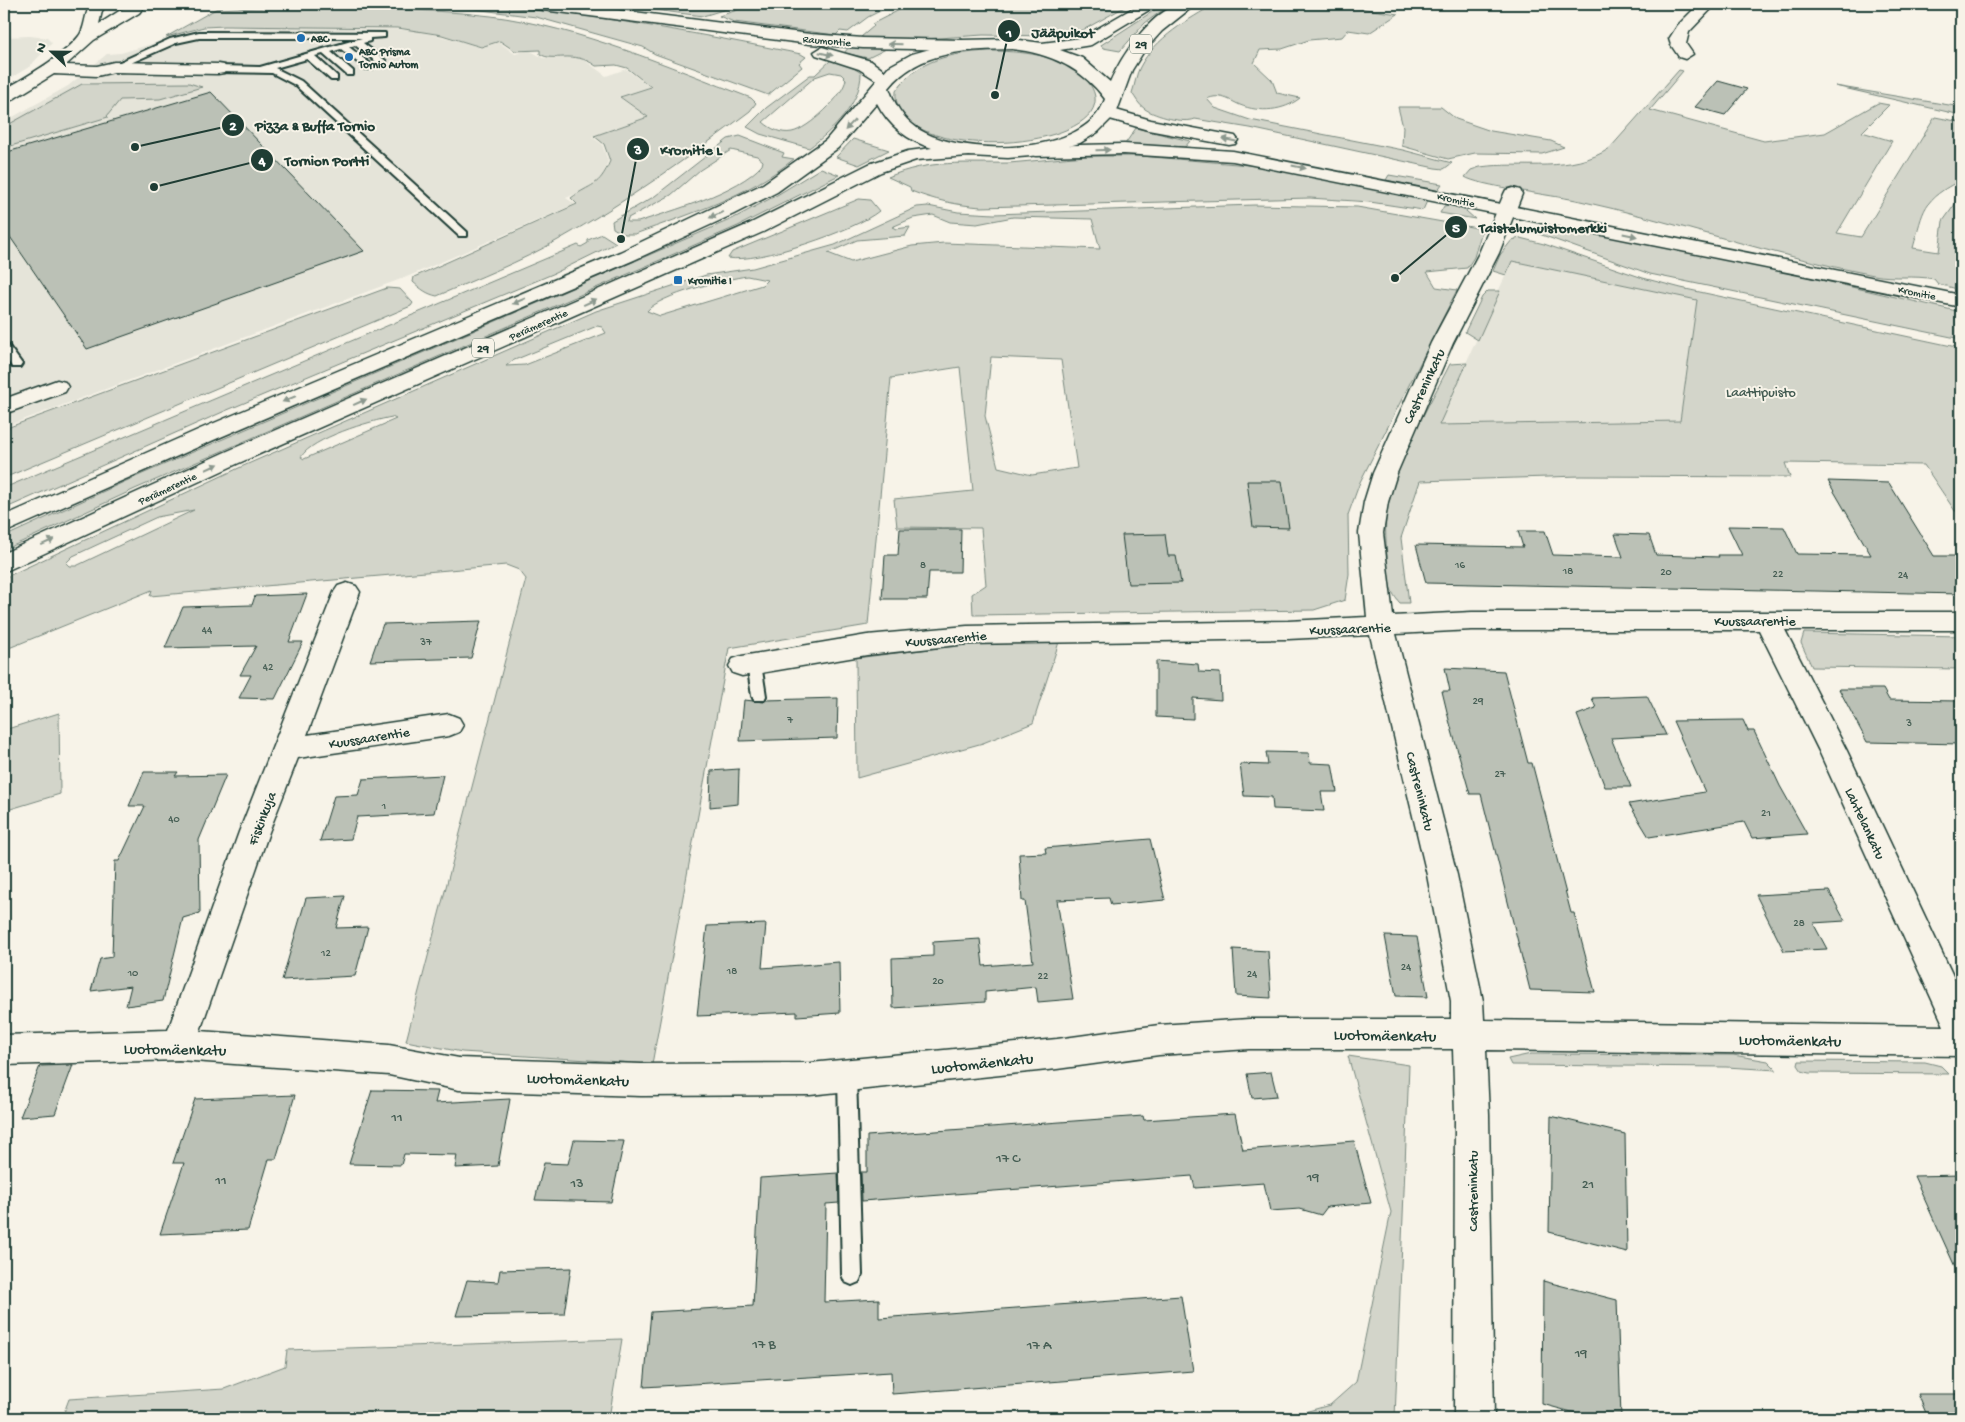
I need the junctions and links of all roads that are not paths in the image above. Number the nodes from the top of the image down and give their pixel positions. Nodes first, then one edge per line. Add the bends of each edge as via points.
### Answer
1 (99, 4) edge
2 (138, 4) edge
3 (535, 4) edge
4 (1151, 4) edge
5 (1188, 4) edge
6 (1708, 4) edge
7 (604, 7) edge
8 (694, 24) junction
9 (88, 37) junction
10 (356, 42) junction
11 (962, 45) junction
12 (342, 46) junction
13 (1038, 47) junction
14 (325, 51) junction
15 (1686, 54) dead end
16 (308, 55) junction
17 (66, 57) junction
18 (383, 63) dead end
19 (114, 67) junction
20 (369, 67) dead end
21 (262, 68) junction
22 (51, 69) junction
23 (218, 69) joint
24 (350, 73) dead end
25 (334, 78) dead end
26 (884, 83) junction
27 (4, 97) edge
28 (1111, 106) junction
29 (965, 151) junction
30 (1036, 151) junction
31 (1396, 171) dead end
32 (1477, 186) dead end
33 (1510, 202) junction
34 (463, 234) dead end
35 (1961, 301) edge
36 (4, 347) edge
37 (16, 364) dead end
38 (57, 388) dead end
39 (4, 407) edge
40 (4, 525) edge
41 (4, 563) edge
42 (346, 592) dead end
43 (1767, 620) junction
44 (1961, 621) edge
45 (1381, 627) junction
46 (748, 665) joint
47 (759, 696) dead end
48 (449, 724) dead end
49 (288, 749) junction
50 (1961, 1028) edge
51 (1469, 1036) junction
52 (1961, 1041) edge
53 (179, 1045) junction
54 (4, 1050) edge
55 (847, 1076) junction
56 (852, 1275) dead end
57 (1474, 1418) edge

1 - 9 main road via 94,11
2 - 9 main road via 134,10
3 - 7 main road, Raumontie
4 - 13 main road, 29 via 1085,42
5 - 28 main road, 29 via 1165,19 1137,50 1118,81
6 - 15 main road via 1679,32 1678,44
7 - 8 main road, Raumontie
11 -> 8 main road, Raumontie via 836,41
8 -> 26 main road, Raumontie via 866,64
9 - 17 main road
10 - 12 lane
10 - 18 lane
10 - 19 lane via 382,35 199,35 173,41
11 - 13 main road, 29
11 - 26 main road, 29 via 918,57 894,71
12 - 14 lane
12 - 20 lane
13 - 28 main road, 29 via 1076,62 1102,83
14 - 16 lane
14 - 24 lane
16 - 21 lane
16 - 25 lane
17 - 19 main road via 111,63
17 - 22 main road
19 - 22 main road via 96,71
19 - 23 main road
21 - 23 lane
21 - 34 lane via 282,73 303,87
22 - 27 main road
26 - 29 main road, 29 via 888,110 897,122 931,143
26 -> 40 main road, 29 via 832,144 770,188 727,210
28 - 30 main road, 29 via 1097,124 1083,134
31 -> 28 main road via 1163,128
29 - 30 main road, 29
41 -> 29 main road, Perämerentie / 29 via 231,458 756,228 875,168 914,155
30 -> 33 main road, Kromitie via 1124,149 1233,156
32 - 33 main road, Kromitie
33 - 35 main road, Kromitie via 1635,219 1872,283
33 - 45 main road, Castreninkatu via 1489,253 1406,422 1379,495 1371,533
36 - 37 lane
38 - 39 main road
42 - 49 main road, Fiskinkuja
43 - 44 main road, Kuussaarentie
43 - 45 main road, Kuussaarentie via 1472,622
43 - 50 main road, Lahtelankatu via 1833,751
45 - 46 main road, Kuussaarentie via 967,634 867,645
45 - 51 main road, Castreninkatu via 1442,876 1467,1001
46 - 47 lane
48 - 49 main road, Kuussaarentie
49 - 53 main road, Fiskinkuja via 254,832
51 - 52 main road, Luotomäenkatu
51 - 55 main road, Luotomäenkatu via 1249,1034
51 - 57 main road, Castreninkatu
53 - 54 main road, Luotomäenkatu
53 - 55 main road, Luotomäenkatu via 389,1060 460,1074 641,1080
55 - 56 lane

